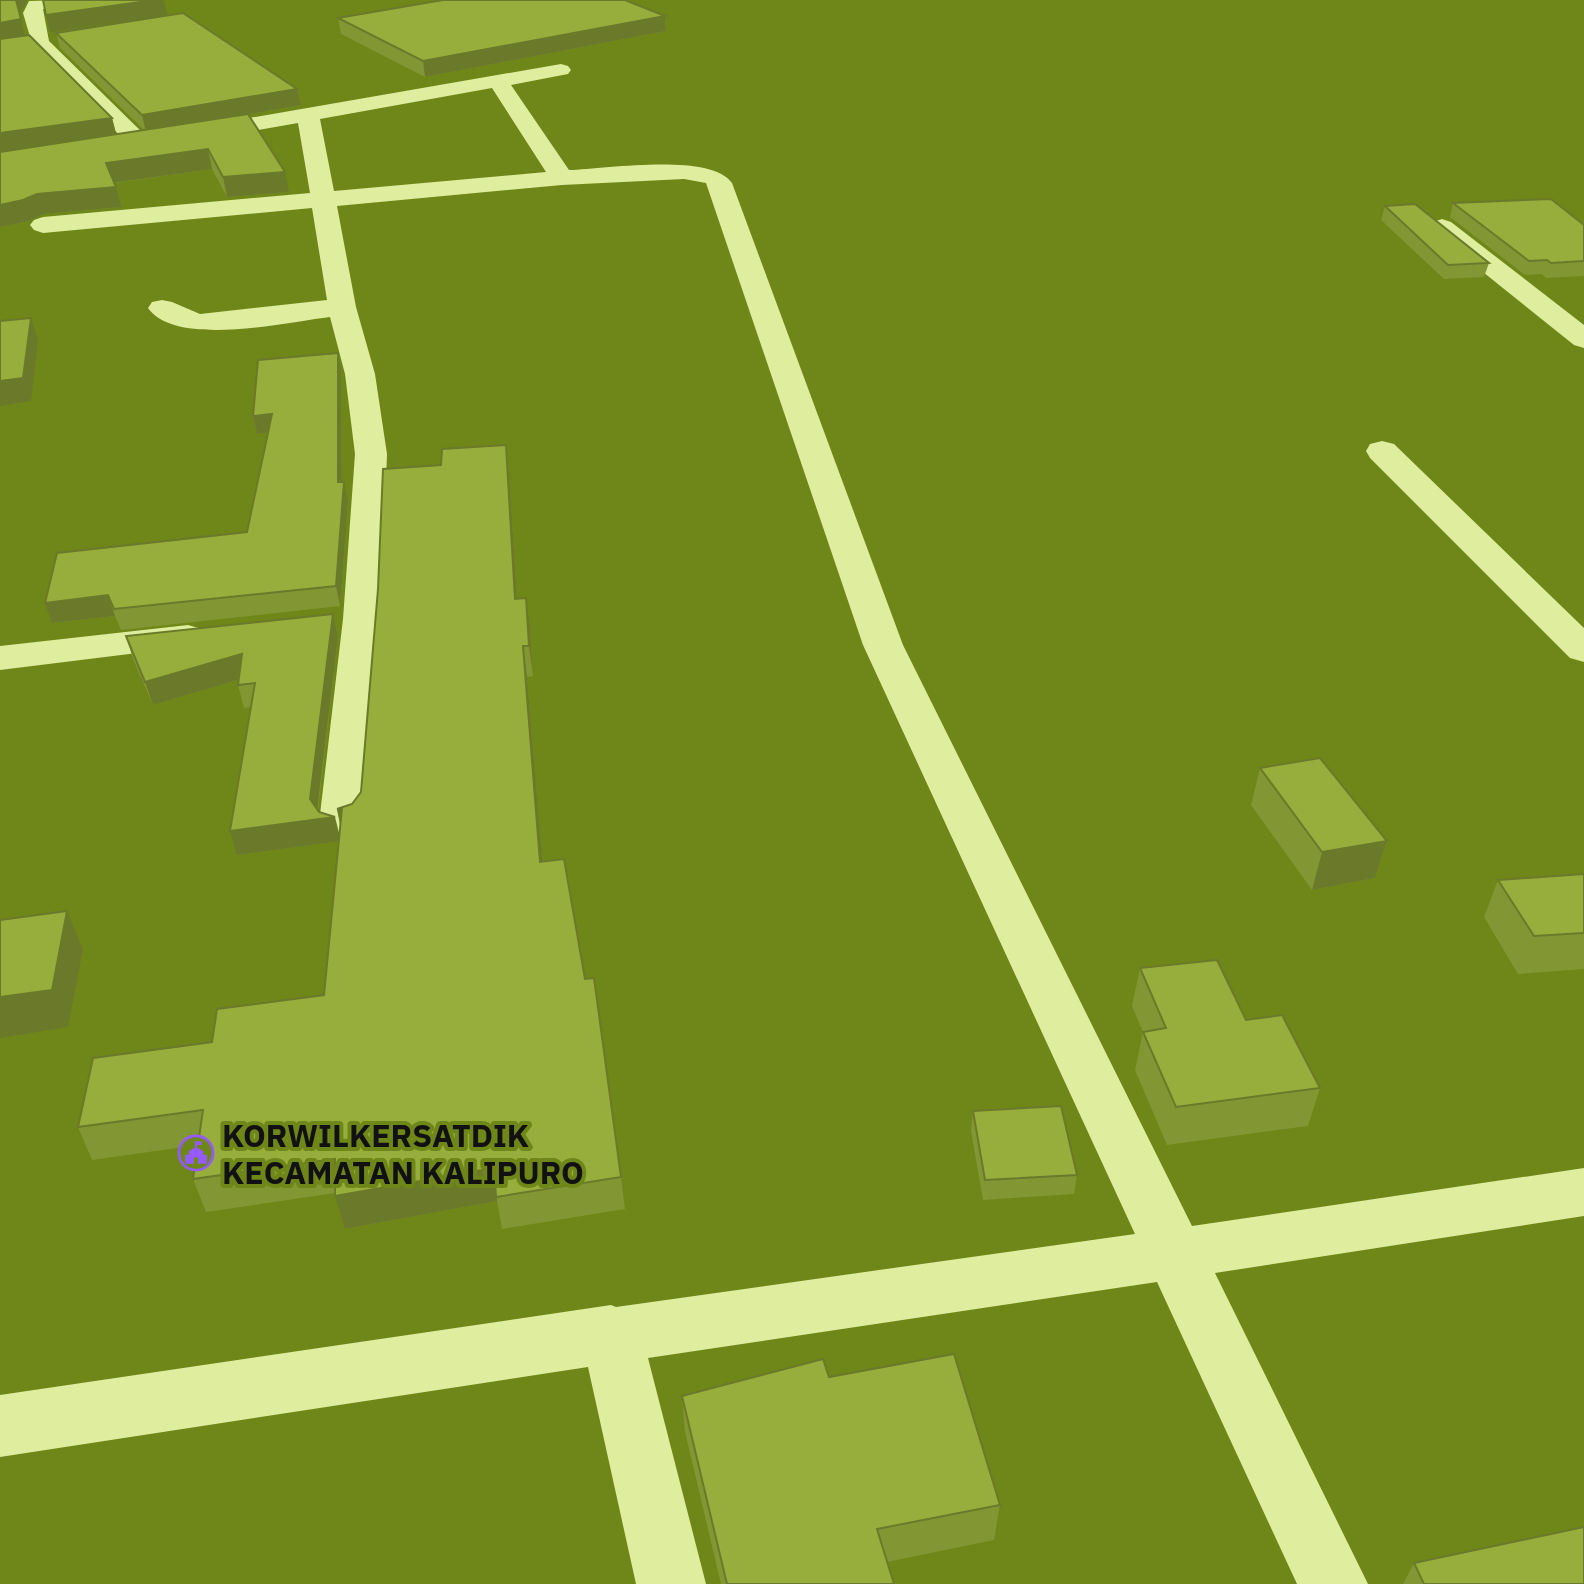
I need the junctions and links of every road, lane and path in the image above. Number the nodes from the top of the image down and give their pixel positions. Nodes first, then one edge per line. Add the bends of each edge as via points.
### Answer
1 (61, 0) edge
2 (72, 38) edge
3 (34, 44) junction
4 (561, 70) dead end
5 (498, 81) junction
6 (308, 115) junction
7 (155, 141) junction
8 (109, 148) edge
9 (562, 178) junction
10 (323, 201) junction
11 (1423, 212) edge
12 (43, 225) dead end
13 (342, 307) junction
14 (162, 308) dead end
15 (1584, 339) edge
16 (1382, 451) dead end
17 (225, 633) edge
18 (1584, 650) edge
19 (0, 658) edge
20 (342, 823) edge
21 (1584, 1192) edge
22 (1176, 1256) junction
23 (611, 1333) junction
24 (0, 1426) edge
25 (671, 1584) edge
26 (1333, 1584) edge

1 - 3 street via 35,5
2 - 3 street
3 - 7 street
4 - 5 street
5 - 6 street
5 - 9 street
6 - 7 street
6 - 10 street
7 - 8 street
9 - 10 street
9 - 22 street via 684,172 720,183 883,645
10 - 12 street
10 - 13 street
11 - 15 street
13 - 14 street via 200,323
13 - 20 street via 360,374 371,454 347,620
16 - 18 street
17 - 19 street
21 - 22 street
22 - 23 street
22 - 26 street
23 - 24 street
23 - 25 street

